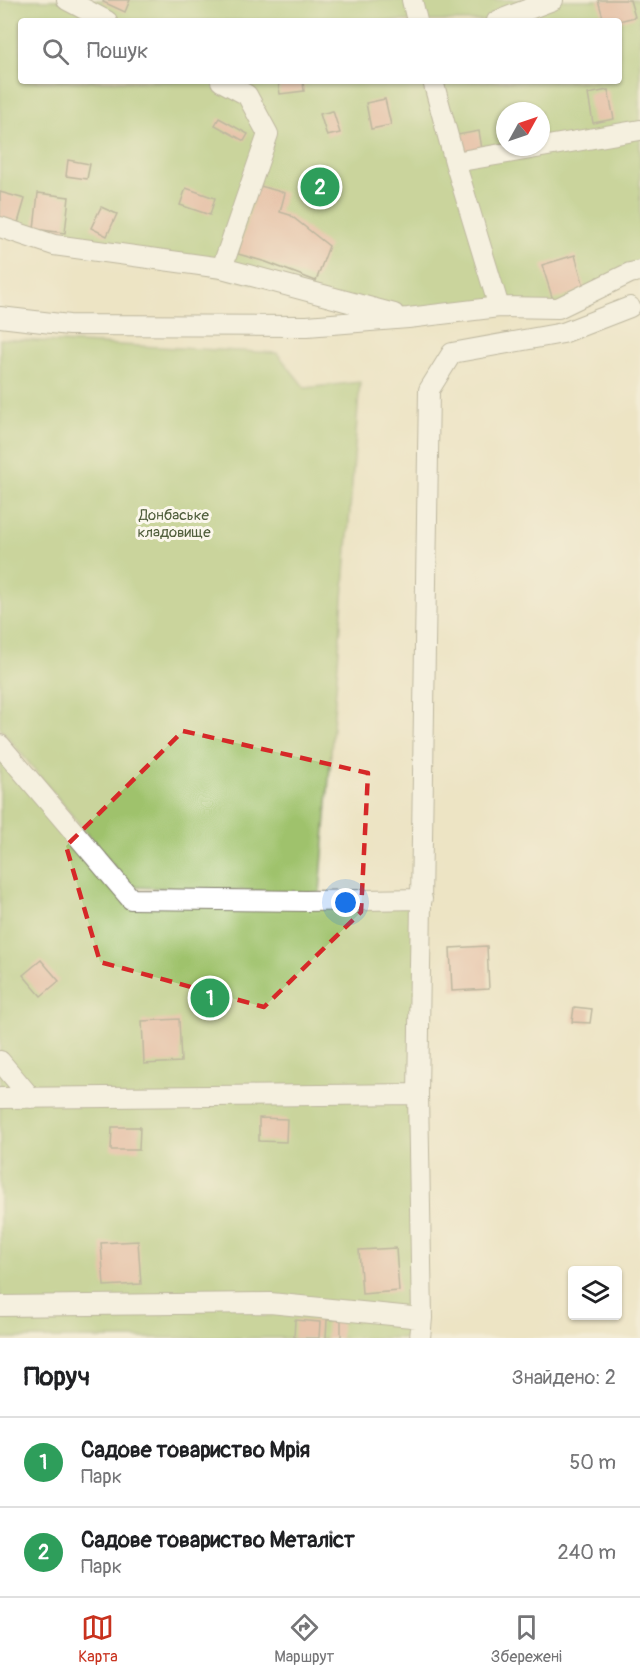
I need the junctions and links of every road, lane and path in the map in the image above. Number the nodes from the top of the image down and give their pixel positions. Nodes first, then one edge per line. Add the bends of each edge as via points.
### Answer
1 (67, 0) edge
2 (412, 0) edge
3 (553, 0) edge
4 (101, 18) edge
5 (416, 18) edge
6 (505, 18) edge
7 (227, 84) edge
8 (434, 84) edge
9 (640, 130) edge
10 (455, 162) junction
11 (0, 227) edge
12 (222, 268) junction
13 (640, 271) edge
14 (499, 307) junction
15 (630, 307) dead end
16 (0, 317) edge
17 (408, 318) junction
18 (0, 745) edge
19 (422, 898) junction
20 (0, 1061) edge
21 (418, 1094) junction
22 (0, 1098) edge
23 (31, 1098) junction
24 (0, 1306) edge
25 (422, 1317) junction
26 (420, 1338) edge

1 - 4 street
2 - 5 street
3 - 6 street
7 - 12 street via 247,95 268,134
8 - 10 street
9 - 10 street
10 - 14 street
11 - 12 street via 54,244
12 - 17 street
13 - 14 street via 558,308
14 - 17 street
15 - 19 street via 563,333 452,352 429,390
16 - 17 street via 81,326 306,326
18 - 19 street via 130,899
19 - 21 street
20 - 23 street
21 - 23 street
21 - 25 street
22 - 23 street
24 - 25 street via 270,1303
25 - 26 street

